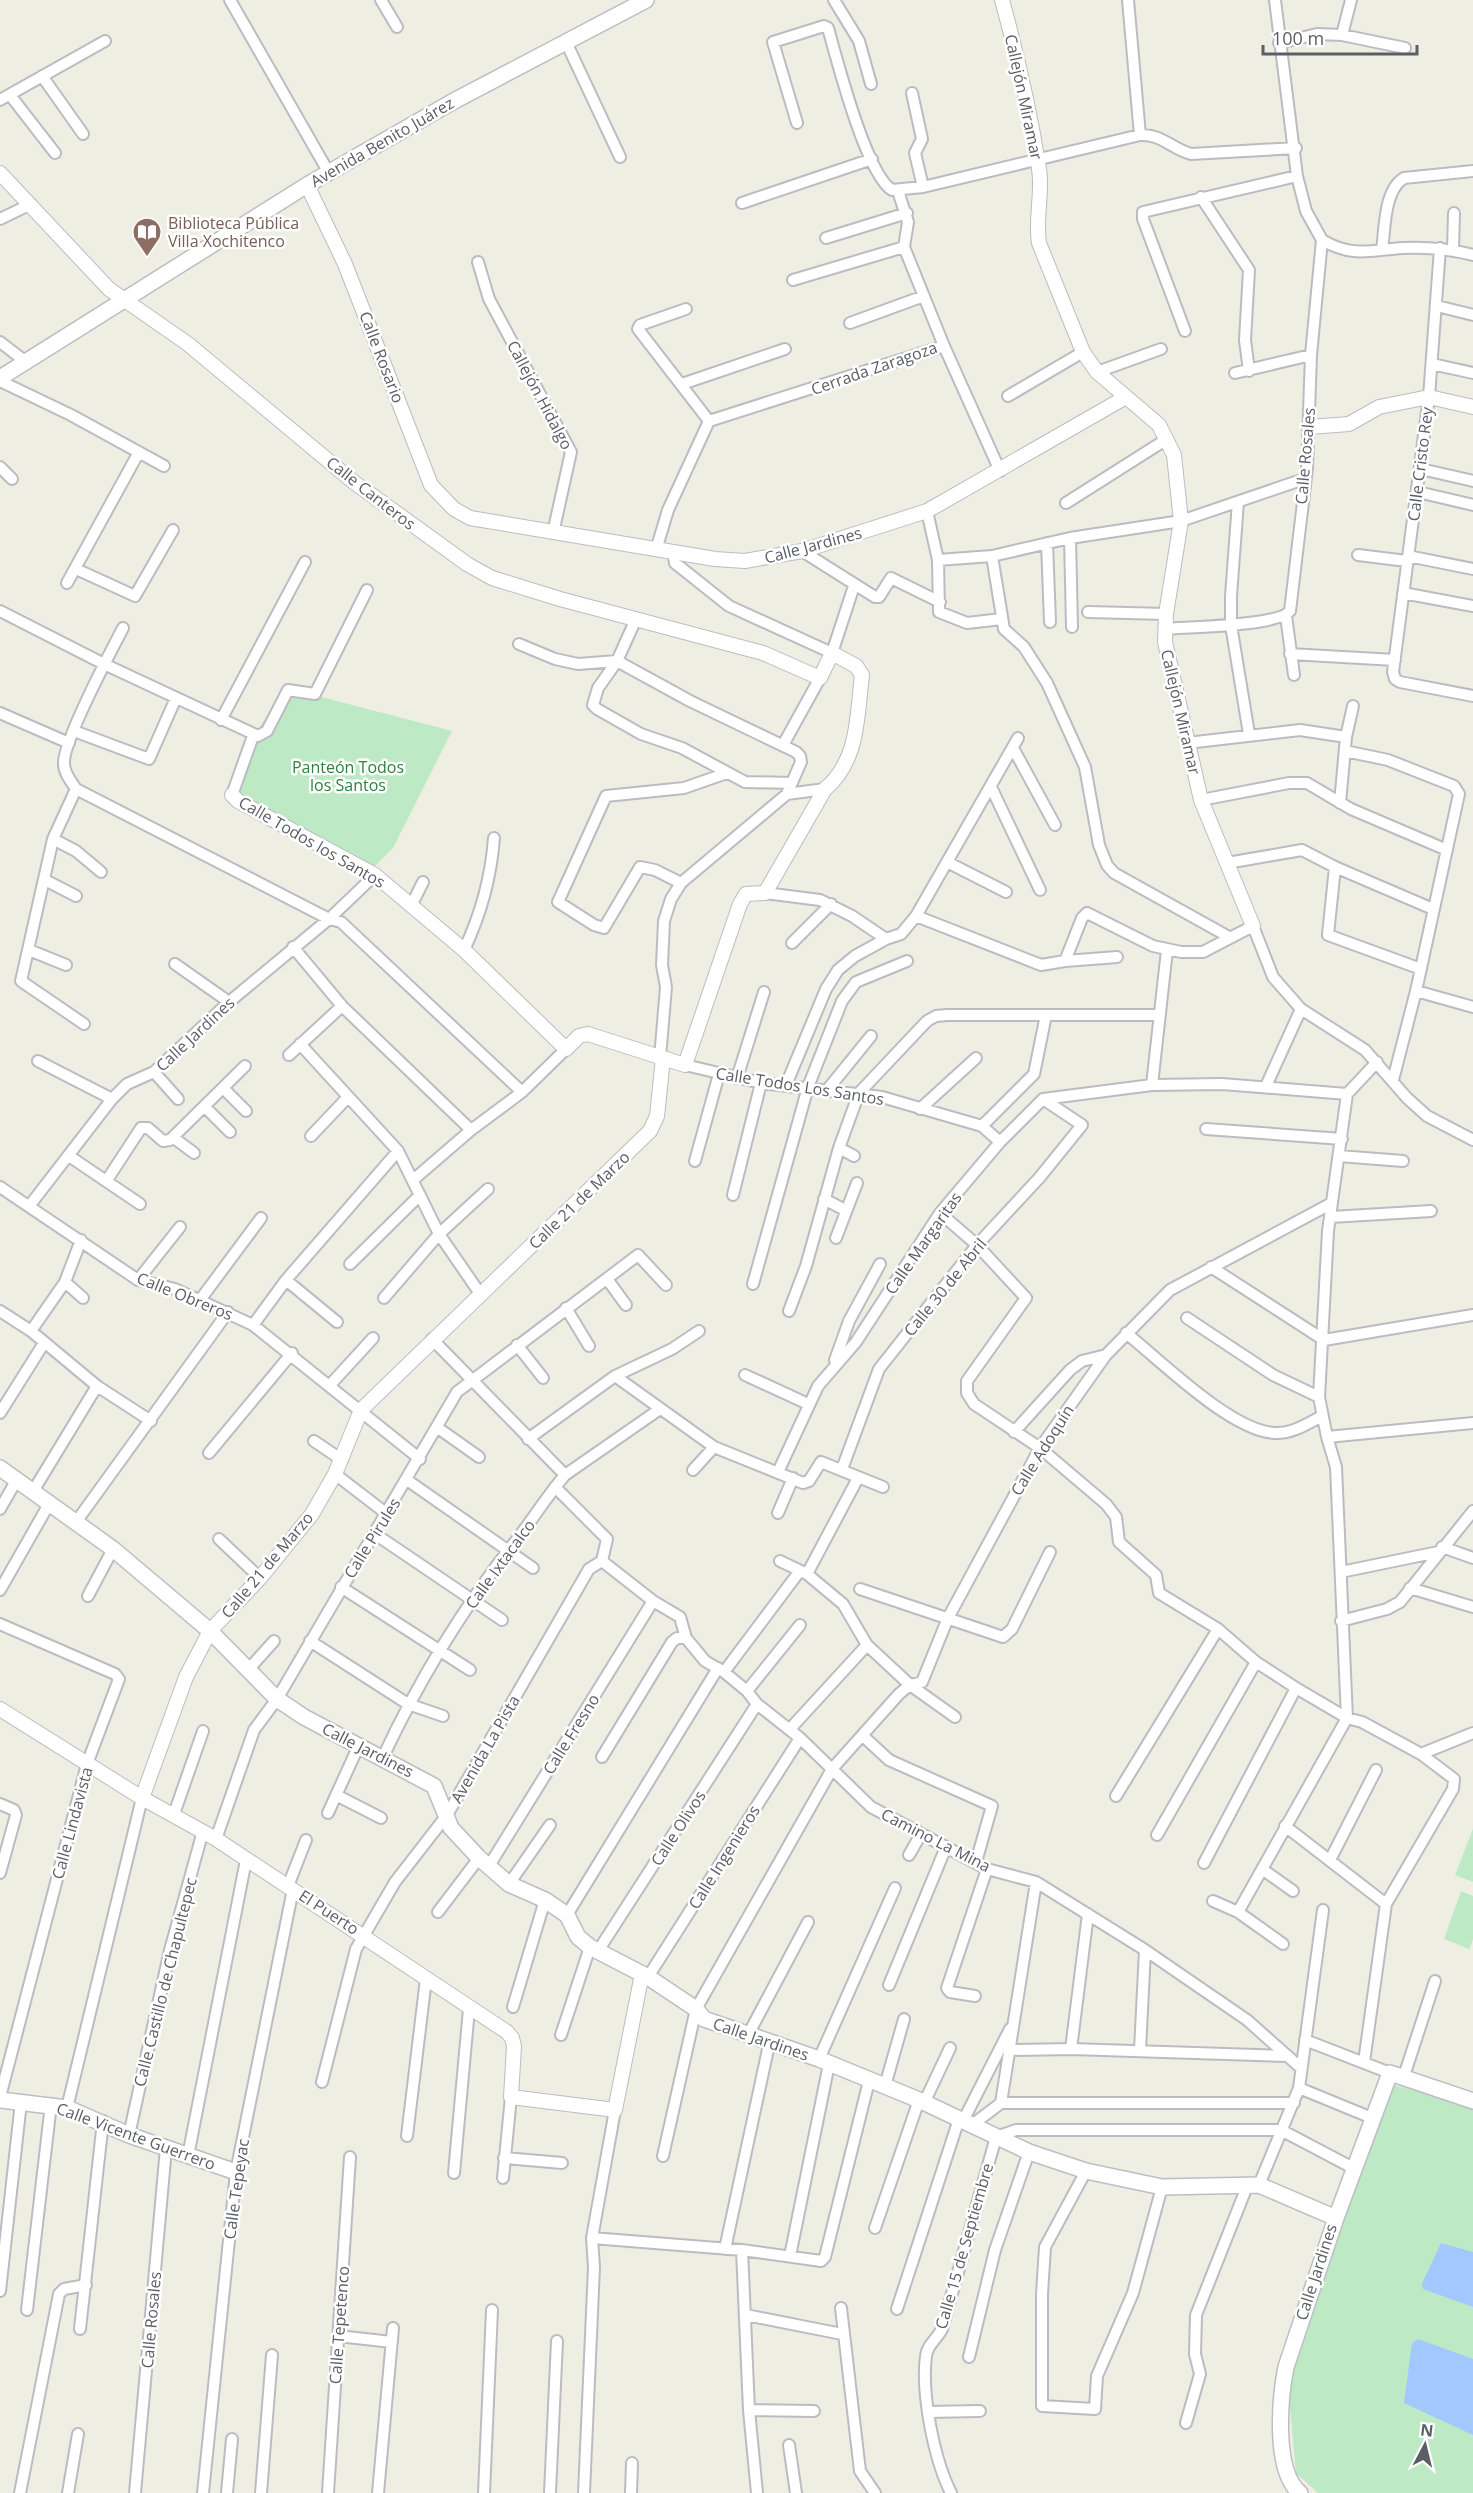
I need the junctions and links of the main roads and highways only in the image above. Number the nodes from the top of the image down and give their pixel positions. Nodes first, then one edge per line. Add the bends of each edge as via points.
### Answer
1 (646, 0) edge
2 (0, 379) edge
3 (0, 1468) edge
4 (0, 2098) edge
5 (1473, 2101) edge
6 (236, 2172) road end
7 (1336, 2218) junction
8 (1300, 2493) edge

1 - 2 main road, Avenida Benito Juárez via 452,102 307,185
3 - 7 main road, Calle Jardines via 113,1549 210,1631 276,1699 304,1718 434,1786 451,1828 509,1884 567,1915 578,1937 696,2009 704,2019 824,2061 1029,2152 1086,2171 1162,2187 1253,2184
4 - 6 main road, Calle Vicente Guerrero via 67,2108 129,2135
5 - 7 main road via 1397,2076 1372,2118
7 - 8 main road, Calle Jardines via 1288,2358 1281,2392 1282,2444 1291,2484

